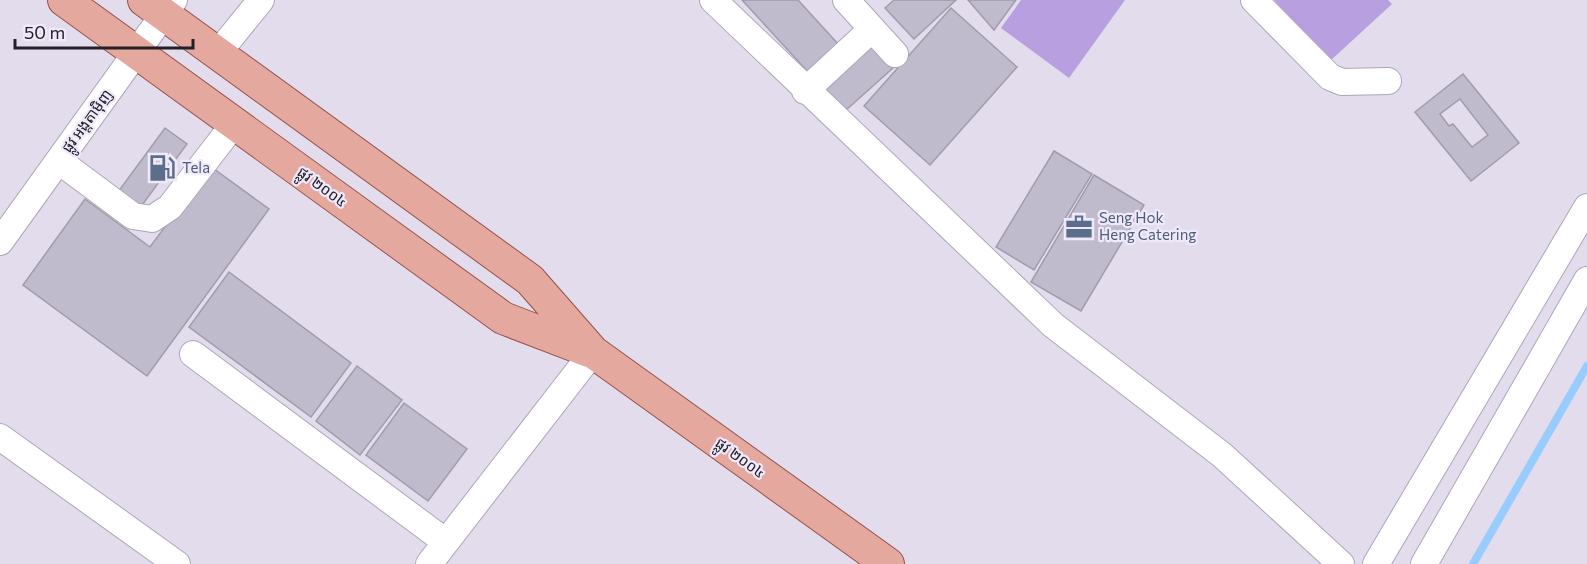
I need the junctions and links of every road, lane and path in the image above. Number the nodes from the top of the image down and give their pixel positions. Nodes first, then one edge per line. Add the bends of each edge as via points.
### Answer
1 (64, 0) edge
2 (261, 0) edge
3 (713, 0) edge
4 (846, 0) edge
5 (1254, 0) edge
6 (161, 5) edge
7 (872, 29) junction
8 (136, 53) junction
9 (218, 54) junction
10 (895, 54) dead end
11 (1388, 81) dead end
12 (805, 91) junction
13 (234, 123) junction
14 (59, 161) junction
15 (1587, 207) edge
16 (0, 242) edge
17 (1587, 280) edge
18 (592, 352) junction
19 (193, 354) dead end
20 (0, 437) edge
21 (446, 542) junction
22 (177, 564) edge
23 (429, 564) edge
24 (888, 564) edge
25 (1341, 564) edge
26 (1376, 564) edge
27 (1424, 564) edge

1 - 8 main road, ផ្លូវ ២០០៤
2 - 9 street
3 - 12 street
4 - 7 street
5 - 11 street via 1330,77 1342,82
6 - 8 street, ផ្លូវ អង្តតាម៉ិញ
6 - 9 main road, ផ្លូវ ២០០៤
7 - 10 street
7 - 12 street
8 - 13 main road, ផ្លូវ ២០០៤
8 - 14 street, ផ្លូវ អង្តតាម៉ិញ
9 - 18 main road, ផ្លូវ ២០០៤ via 530,280
12 - 25 street via 1053,325 1222,455
13 - 14 street via 170,207 152,219 133,216
13 - 18 main road, ផ្លូវ ២០០៤ via 503,318
14 - 16 street, ផ្លូវ អង្តតាម៉ិញ
15 - 26 street
17 - 27 street
18 - 21 street
18 - 24 main road, ផ្លូវ ២០០៤
19 - 21 street
20 - 22 street
21 - 23 street

